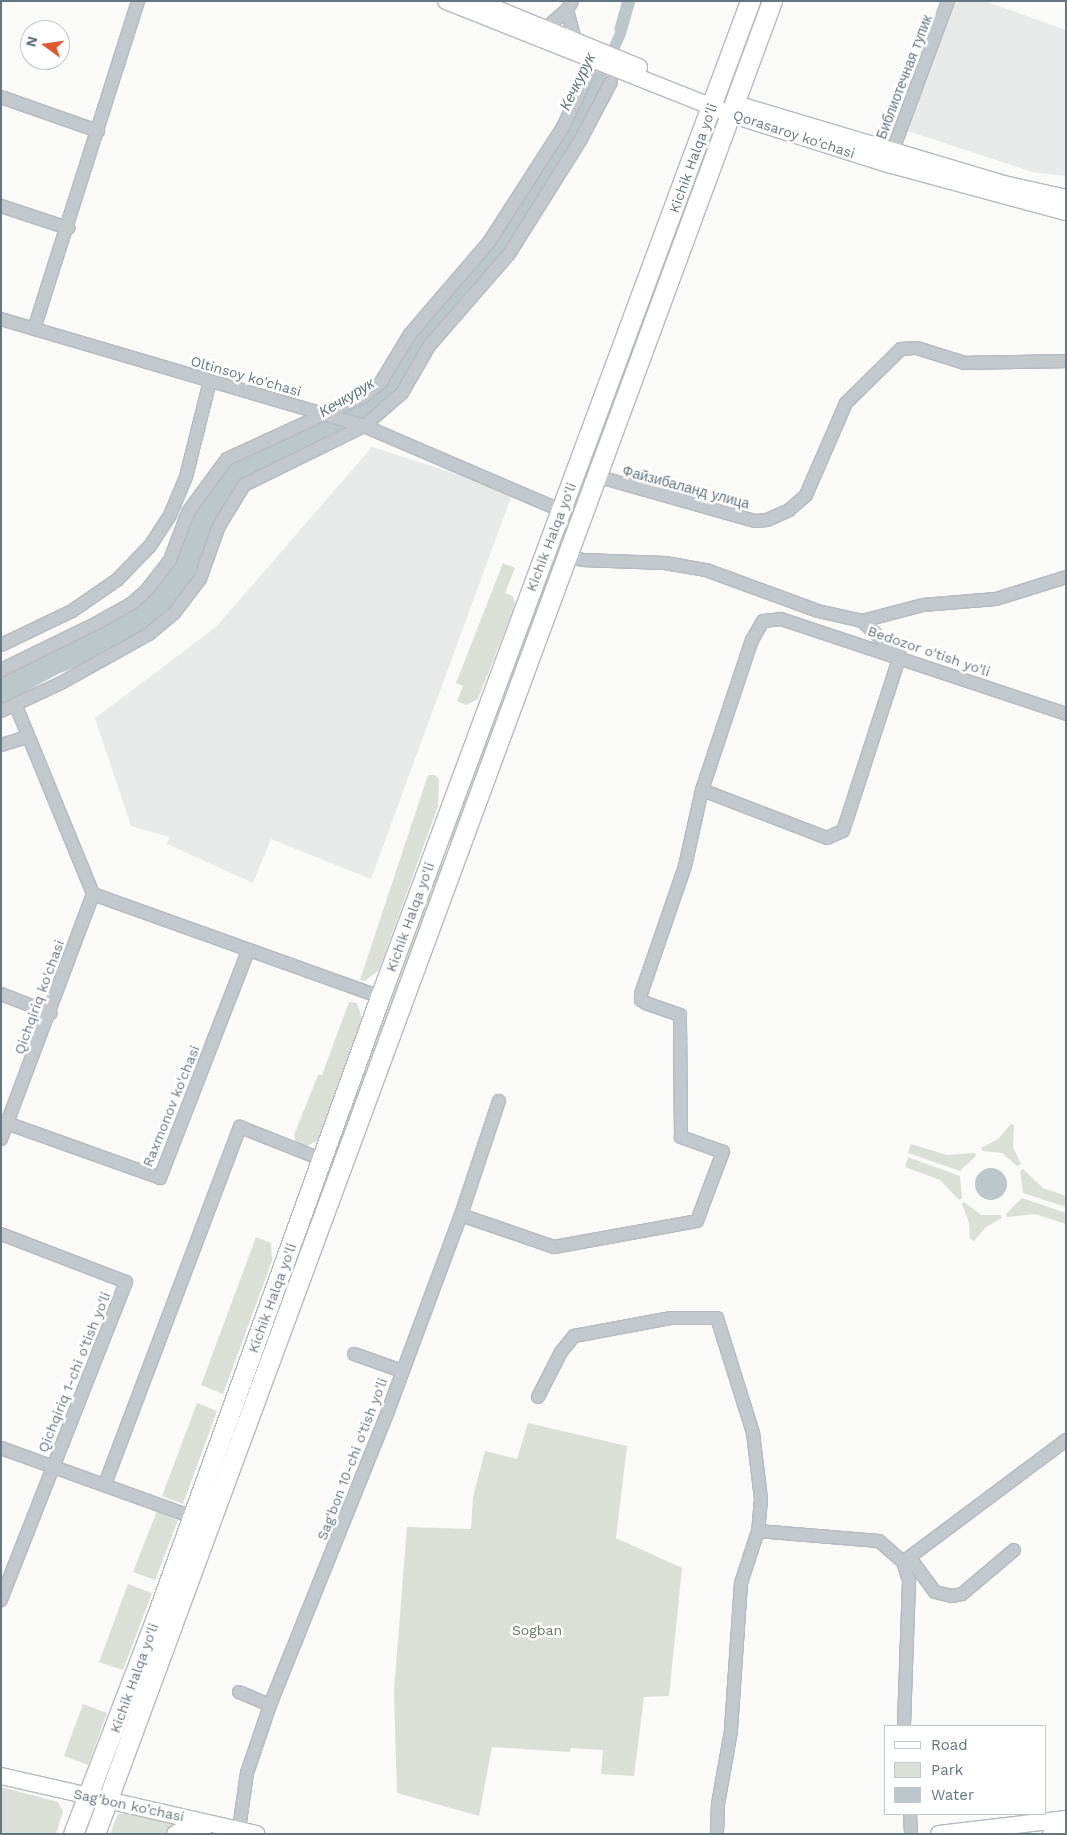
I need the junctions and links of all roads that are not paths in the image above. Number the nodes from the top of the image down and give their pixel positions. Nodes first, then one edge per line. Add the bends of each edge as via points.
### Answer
1 (138, 1) edge
2 (446, 1) edge
3 (476, 1) edge
4 (750, 1) edge
5 (772, 1) edge
6 (948, 1) edge
7 (570, 5) edge
8 (546, 28) junction
9 (575, 40) junction
10 (595, 61) junction
11 (615, 70) junction
12 (1, 97) edge
13 (713, 102) junction
14 (732, 109) junction
15 (98, 131) junction
16 (890, 157) junction
17 (1066, 198) edge
18 (1, 206) edge
19 (1066, 212) edge
20 (68, 228) junction
21 (1, 320) edge
22 (34, 329) junction
23 (1066, 361) edge
24 (616, 366) junction
25 (634, 374) junction
26 (210, 381) junction
27 (322, 414) junction
28 (364, 426) junction
29 (596, 476) junction
30 (560, 510) junction
31 (567, 556) junction
32 (1066, 577) edge
33 (862, 622) junction
34 (1, 645) edge
35 (900, 656) junction
36 (1, 670) edge
37 (16, 706) junction
38 (1, 710) edge
39 (1066, 714) edge
40 (28, 737) junction
41 (1, 745) edge
42 (702, 790) junction
43 (437, 843) junction
44 (458, 851) junction
45 (93, 894) junction
46 (248, 951) junction
47 (1, 994) edge
48 (380, 997) junction
49 (50, 1013) junction
50 (499, 1100) dead end
51 (4, 1122) edge
52 (1, 1139) edge
53 (321, 1159) junction
54 (461, 1215) junction
55 (1, 1234) edge
56 (354, 1354) dead end
57 (402, 1371) junction
58 (538, 1396) dead end
59 (246, 1397) junction
60 (1066, 1440) edge
61 (1, 1448) edge
62 (52, 1467) junction
63 (105, 1484) junction
64 (193, 1517) junction
65 (758, 1532) junction
66 (1014, 1550) dead end
67 (906, 1560) junction
68 (1, 1600) edge
69 (165, 1618) junction
70 (239, 1692) dead end
71 (270, 1705) junction
72 (904, 1725) edge
73 (1, 1776) edge
74 (89, 1796) junction
75 (108, 1800) junction
76 (910, 1815) edge
77 (1006, 1815) edge
78 (1027, 1824) junction
79 (221, 1825) junction
80 (239, 1829) junction
81 (1061, 1830) edge
82 (73, 1834) edge
83 (95, 1834) edge
84 (175, 1834) edge
85 (257, 1834) edge
86 (717, 1834) edge
87 (911, 1834) edge
88 (939, 1834) edge

1 - 15 street
2 - 10 main road, Qorasaroy ko'chasi
3 - 8 main road, Qorasaroy ko'chasi
4 - 13 highway, Kichik Halqa yo'li
5 - 14 highway, Kichik Halqa yo'li
6 - 16 street, Библиотечная тупик
7 - 8 street
7 - 9 street
8 - 9 main road, Qorasaroy ko'chasi
9 - 10 main road, Qorasaroy ko'chasi
10 - 11 main road, Qorasaroy ko'chasi
10 - 27 street via 563,126 489,242 410,334 381,382 364,396
11 - 13 main road, Qorasaroy ko'chasi
11 - 28 street via 582,139 509,254 429,346 402,393
12 - 15 street
13 - 14 main road, Qorasaroy ko'chasi
13 - 24 highway, Kichik Halqa yo'li
14 - 16 main road, Qorasaroy ko'chasi
14 - 25 highway, Kichik Halqa yo'li
15 - 20 street
16 - 17 main road, Qorasaroy ko'chasi
16 - 19 main road, Qorasaroy ko'chasi
18 - 20 street
20 - 22 street
21 - 22 street, Oltinsoy ko'chasi
22 - 26 street, Oltinsoy ko'chasi
23 - 29 street, Файзибаланд улица via 965,363 917,348 901,349 846,403 806,495 789,510 767,520 754,521
24 - 25 highway
24 - 30 highway, Kichik Halqa yo'li
25 - 29 highway, Kichik Halqa yo'li
26 - 27 street, Oltinsoy ko'chasi
26 - 34 street via 186,476 170,515 150,546 116,580 72,611
27 - 28 street, Oltinsoy ko'chasi
27 - 36 street via 297,429 227,459 188,512 170,560 146,591 131,604
28 - 30 street, Oltinsoy ko'chasi
28 - 37 street via 244,485 219,526 200,579 174,613 150,634
29 - 31 highway, Kichik Halqa yo'li
30 - 43 highway, Kichik Halqa yo'li
31 - 33 street via 582,560 665,563 706,570 818,611
31 - 44 highway, Kichik Halqa yo'li
32 - 33 street via 996,599 923,606
33 - 35 street
35 - 39 street, Bedozor o'tish yo'li
35 - 42 street, Bedozor o'tish yo'li via 781,619 768,619 756,630
35 - 42 street via 839,836 827,838
37 - 38 street
37 - 40 street
40 - 41 street
40 - 45 street
42 - 54 street via 685,866 641,994 641,1000 646,1004 680,1015 681,1137 723,1152 697,1222 554,1247
43 - 44 highway
43 - 48 highway, Kichik Halqa yo'li
44 - 59 highway, Kichik Halqa yo'li
45 - 46 street
45 - 49 street, Qichqiriq ko'chasi
46 - 48 street
46 - 51 street, Raxmonov ko'chasi via 160,1178
47 - 49 street
48 - 53 highway, Kichik Halqa yo'li
49 - 51 street, Qichqiriq ko'chasi
50 - 54 street, Sag'bon 10-chi o'tish yo'li
51 - 52 street, Qichqiriq ko'chasi
53 - 59 highway, Kichik Halqa yo'li
53 - 63 street via 240,1128
54 - 57 street, Sag'bon 10-chi o'tish yo'li
55 - 62 street, Qichqiriq 1-chi o'tish yo'li via 126,1279
56 - 57 street
57 - 71 street, Sag'bon 10-chi o'tish yo'li
58 - 65 street via 574,1336 671,1318 718,1318 753,1433 761,1499
59 - 64 highway, Kichik Halqa yo'li
59 - 69 highway, Kichik Halqa yo'li
60 - 67 street
61 - 62 street
62 - 63 street
62 - 68 street, Qichqiriq 1-chi o'tish yo'li
63 - 64 street
64 - 69 highway, Kichik Halqa yo'li
65 - 67 street via 879,1541
65 - 86 street via 741,1583 731,1731 718,1804
66 - 67 street via 962,1594 952,1596 935,1592
67 - 72 street via 909,1581
69 - 74 highway, Kichik Halqa yo'li
69 - 75 highway, Kichik Halqa yo'li
70 - 71 street
71 - 80 street, Sag'bon 10-chi o'tish yo'li via 247,1773
73 - 74 main road, Sag’bon ko’chasi
74 - 75 main road, Sag’bon ko’chasi
74 - 82 highway, Kichik Halqa yo'li
75 - 79 main road, Sag’bon ko’chasi
75 - 83 highway, Kichik Halqa yo'li
76 - 87 street
77 - 78 main road
78 - 81 main road
78 - 88 main road
79 - 80 main road, Sag’bon ko’chasi
79 - 84 main road via 189,1827
80 - 85 main road, Sag’bon ko’chasi

